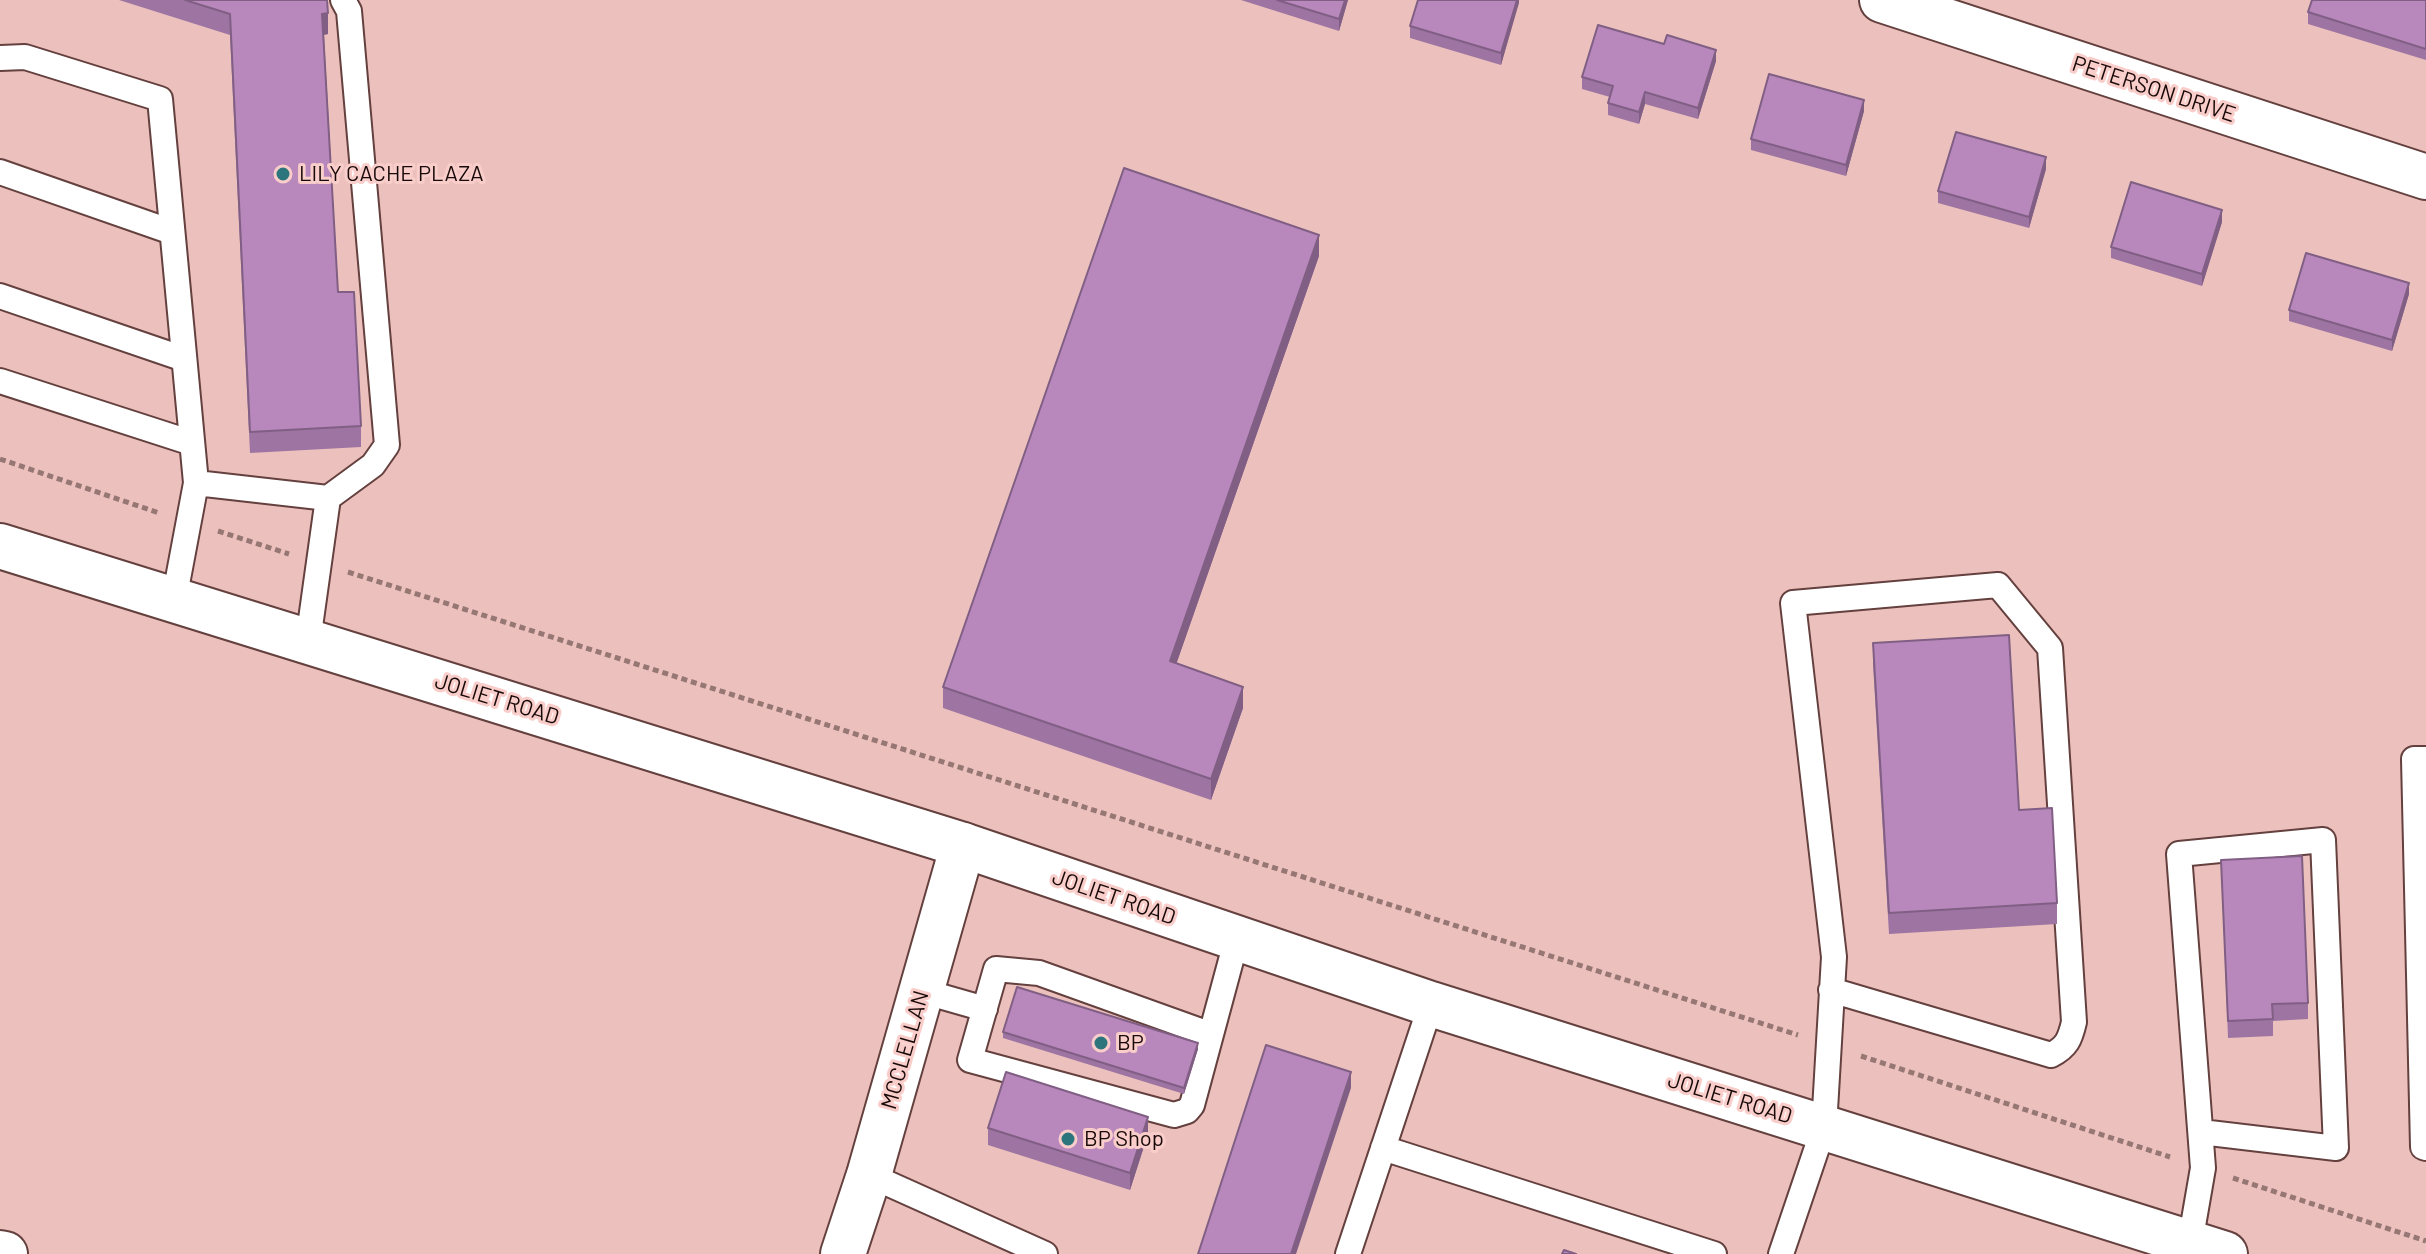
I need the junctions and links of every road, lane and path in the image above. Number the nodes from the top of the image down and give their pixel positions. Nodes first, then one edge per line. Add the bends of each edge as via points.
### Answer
1 (343, 0) edge
2 (1882, 0) edge
3 (0, 58) edge
4 (0, 172) edge
5 (2426, 177) edge
6 (172, 232) junction
7 (0, 296) edge
8 (184, 359) junction
9 (0, 381) edge
10 (192, 443) junction
11 (0, 459) edge
12 (196, 483) junction
13 (328, 498) junction
14 (189, 522) junction
15 (0, 546) edge
16 (319, 563) junction
17 (174, 600) junction
18 (308, 641) junction
19 (2426, 759) edge
20 (963, 845) junction
21 (1237, 938) junction
22 (1831, 990) junction
23 (922, 991) junction
24 (1431, 1004) junction
25 (985, 1009) junction
26 (1209, 1034) junction
27 (1828, 1045) junction
28 (1824, 1127) junction
29 (2201, 1132) junction
30 (1383, 1148) junction
31 (2426, 1148) edge
32 (2203, 1168) junction
33 (869, 1175) junction
34 (2426, 1241) edge
35 (2208, 1248) edge
36 (843, 1254) edge
37 (1045, 1254) edge
38 (1348, 1254) edge
39 (1714, 1254) edge
40 (1781, 1254) edge

1 - 13 lane via 349,11 387,445 373,465
2 - 5 main road, PETERSON DRIVE
3 - 6 lane via 25,57 160,99
4 - 6 lane
6 - 8 lane
7 - 8 lane
8 - 10 lane
9 - 10 lane
10 - 12 lane
11 - 14 path
12 - 13 lane
12 - 14 lane
13 - 16 lane
14 - 16 path
14 - 17 lane
15 - 17 main road, JOLIET ROAD
16 - 18 lane
16 - 27 path
17 - 18 main road, JOLIET ROAD
18 - 20 main road, JOLIET ROAD
19 - 31 lane via 2414,759
20 - 21 main road, JOLIET ROAD
20 - 23 main road, MCCLELLAN
21 - 24 main road, JOLIET ROAD
21 - 26 lane
22 - 22 lane via 1834,957 1793,603 1998,585 2050,648 2074,1022 2070,1038 2064,1049 2051,1055
22 - 27 lane
23 - 25 lane
23 - 33 main road, MCCLELLAN
24 - 28 main road, JOLIET ROAD
24 - 30 lane
25 - 26 lane via 996,969 1039,973
25 - 26 lane via 970,1060 1174,1115 1192,1105
27 - 28 lane
27 - 32 path
28 - 35 main road, JOLIET ROAD
28 - 40 lane
29 - 29 lane via 2179,854 2323,840 2336,1148
29 - 32 lane
30 - 38 lane
30 - 39 lane
32 - 34 path
32 - 35 lane
33 - 36 main road, MCCLELLAN
33 - 37 lane

